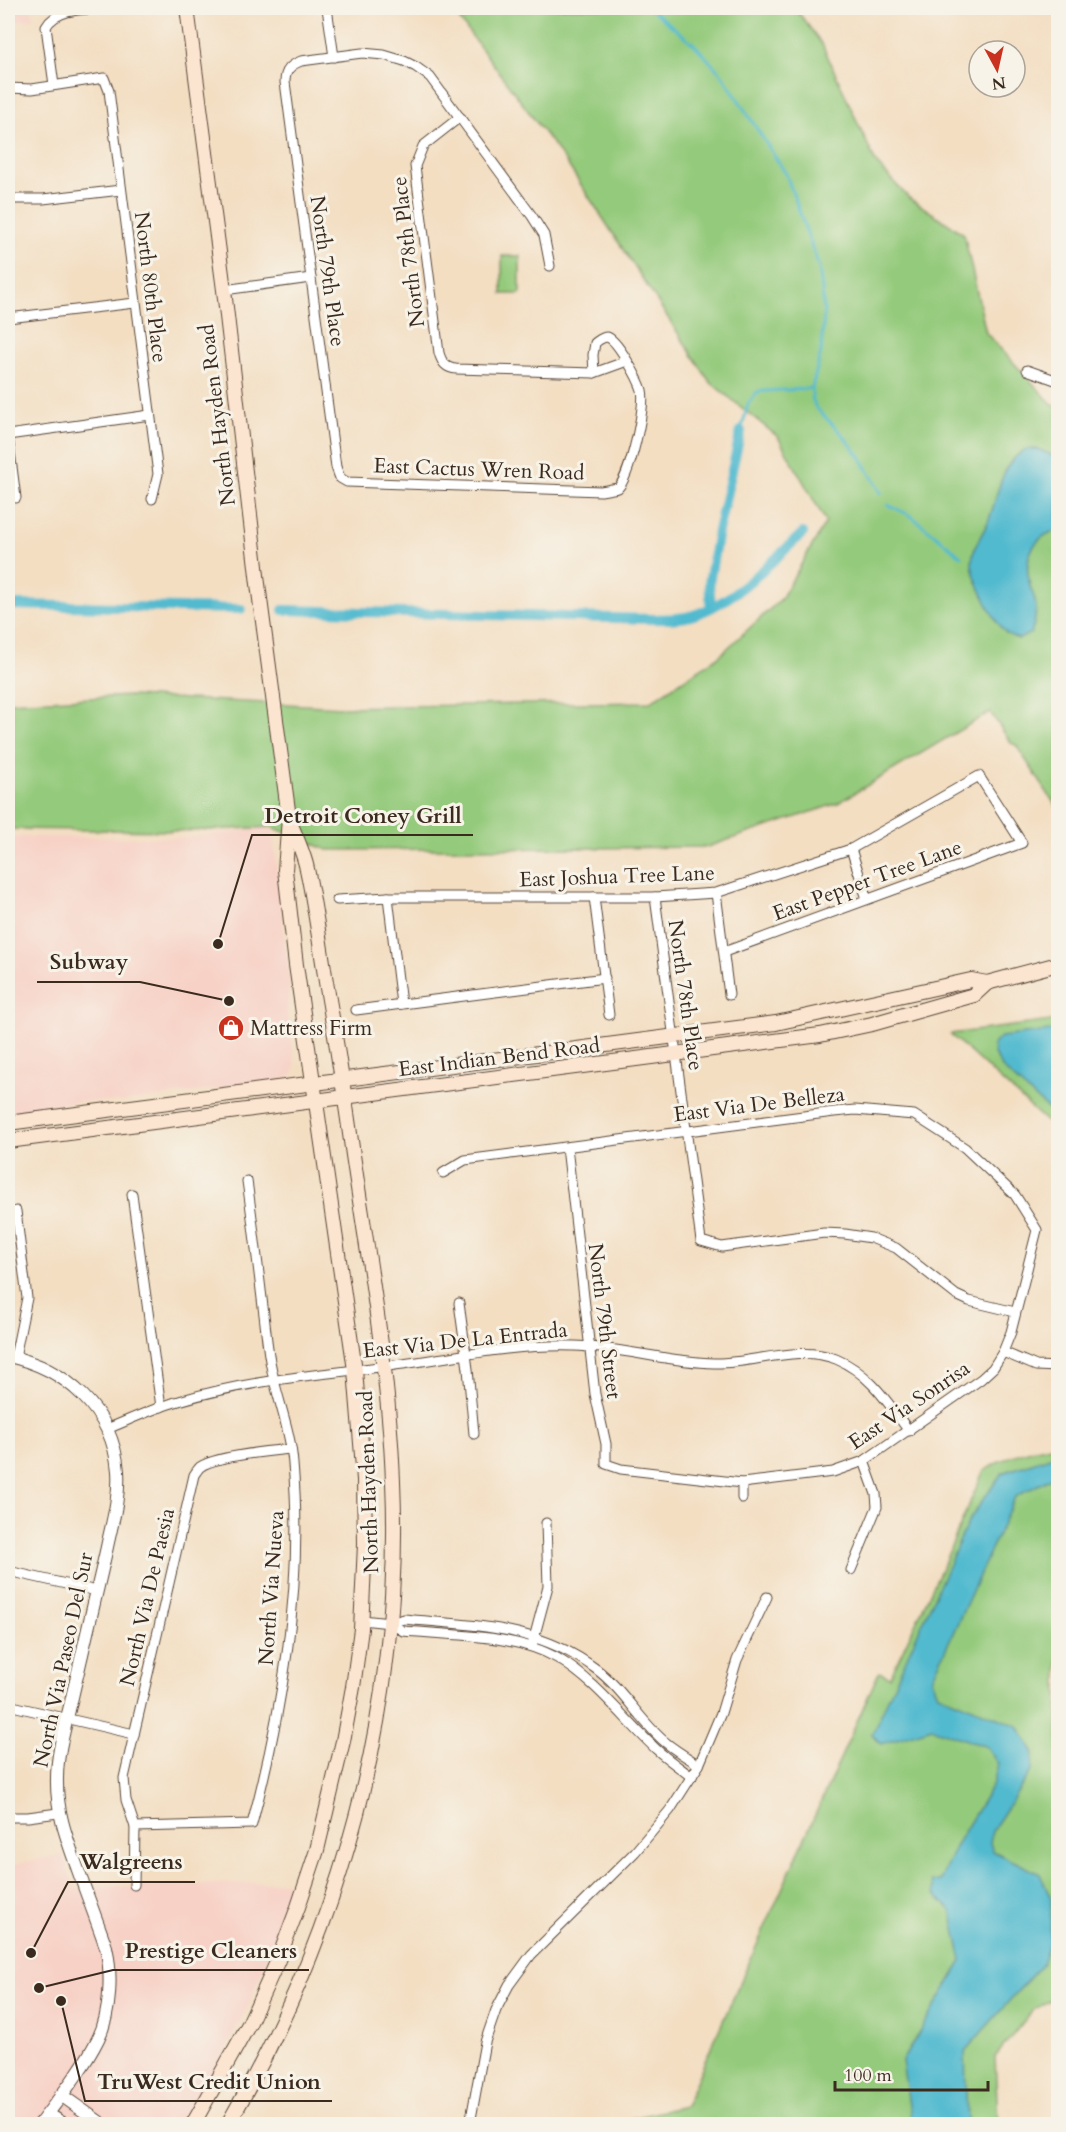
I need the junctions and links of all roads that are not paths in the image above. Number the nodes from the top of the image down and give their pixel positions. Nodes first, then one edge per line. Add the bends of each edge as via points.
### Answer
1 (111, 8) edge
2 (187, 8) edge
3 (327, 8) edge
4 (334, 57) junction
5 (54, 85) junction
6 (8, 88) edge
7 (460, 117) junction
8 (121, 190) junction
9 (8, 199) edge
10 (550, 266) dead end
11 (311, 278) junction
12 (224, 290) junction
13 (135, 303) junction
14 (8, 318) edge
15 (627, 361) junction
16 (1027, 370) dead end
17 (594, 373) junction
18 (1059, 381) edge
19 (150, 416) junction
20 (8, 435) edge
21 (340, 478) joint
22 (16, 498) dead end
23 (152, 500) dead end
24 (980, 776) joint
25 (289, 818) junction
26 (851, 849) junction
27 (716, 893) junction
28 (388, 897) junction
29 (594, 897) junction
30 (655, 897) junction
31 (867, 899) junction
32 (338, 900) dead end
33 (724, 952) junction
34 (1059, 964) edge
35 (604, 978) junction
36 (987, 983) junction
37 (729, 996) dead end
38 (401, 1004) junction
39 (356, 1010) dead end
40 (609, 1015) dead end
41 (673, 1036) junction
42 (676, 1055) junction
43 (342, 1079) junction
44 (312, 1083) junction
45 (345, 1098) junction
46 (315, 1102) junction
47 (8, 1123) edge
48 (686, 1131) junction
49 (8, 1142) edge
50 (567, 1147) junction
51 (443, 1173) dead end
52 (247, 1180) dead end
53 (132, 1194) dead end
54 (16, 1211) dead end
55 (1048, 1228) dead end
56 (1037, 1230) junction
57 (459, 1303) dead end
58 (1015, 1312) junction
59 (589, 1347) junction
60 (1003, 1352) junction
61 (466, 1355) junction
62 (11, 1357) edge
63 (385, 1366) junction
64 (1059, 1366) edge
65 (355, 1370) junction
66 (275, 1382) junction
67 (161, 1407) junction
68 (107, 1429) junction
69 (909, 1431) junction
70 (474, 1434) dead end
71 (291, 1449) junction
72 (864, 1461) junction
73 (606, 1464) joint
74 (742, 1483) junction
75 (742, 1498) dead end
76 (546, 1523) dead end
77 (851, 1570) dead end
78 (8, 1571) edge
79 (97, 1591) junction
80 (768, 1597) dead end
81 (362, 1620) junction
82 (390, 1623) junction
83 (535, 1637) junction
84 (531, 1648) junction
85 (8, 1705) edge
86 (67, 1719) junction
87 (134, 1734) junction
88 (699, 1766) junction
89 (692, 1777) junction
90 (58, 1813) junction
91 (8, 1817) edge
92 (135, 1827) junction
93 (135, 1885) dead end
94 (61, 2095) junction
95 (44, 2119) edge
96 (64, 2124) edge
97 (102, 2124) edge
98 (193, 2124) edge
99 (228, 2124) edge
100 (470, 2124) edge

1 - 5 street via 66,12 50,21 46,27
2 - 12 main road, North Hayden Road
3 - 4 street
4 - 7 street via 362,53 404,61 430,77
4 - 11 street, North 79th Place via 293,64 285,81
5 - 6 street
5 - 8 street, North 80th Place via 105,78
7 - 10 street via 532,216 544,236
7 - 17 street, North 78th Place via 423,146 415,166 439,353 445,365 456,369
8 - 9 street
8 - 13 street, North 80th Place
11 - 12 street
11 - 21 street, North 79th Place
12 - 25 main road, North Hayden Road
13 - 14 street
13 - 19 street, North 80th Place
15 - 17 street
15 - 17 street via 613,340 602,338 595,343
15 - 21 street, East Cactus Wren Road via 642,392 642,405 626,476 618,488 601,491 369,483
16 - 18 street
19 - 20 street
19 - 23 street, North 80th Place via 158,474
20 - 22 street
24 - 26 street, East Joshua Tree Lane
24 - 31 street, East Pepper Tree Lane via 1022,843
25 - 43 main road, North Hayden Road via 306,866
25 - 44 main road, North Hayden Road via 285,870
26 - 27 street, East Joshua Tree Lane
26 - 31 street
27 - 30 street, East Joshua Tree Lane
27 - 33 street
28 - 29 street, East Joshua Tree Lane
28 - 32 street, East Joshua Tree Lane
28 - 38 street
29 - 30 street, East Joshua Tree Lane
29 - 35 street
30 - 41 street, North 78th Place
31 - 33 street, East Pepper Tree Lane
33 - 37 street
34 - 36 main road, East Indian Bend Road
35 - 38 street
35 - 40 street
36 - 41 main road, East Indian Bend Road via 971,980 776,1023
36 - 42 main road, East Indian Bend Road via 974,995 872,1024
38 - 39 street
41 - 42 street, North 78th Place
41 - 43 main road, East Indian Bend Road
42 - 45 main road, East Indian Bend Road
42 - 48 street, North 78th Place
43 - 44 main road, East Indian Bend Road
43 - 45 main road, North Hayden Road
44 - 46 main road, North Hayden Road
44 - 47 main road, East Indian Bend Road
45 - 46 main road, East Indian Bend Road
45 - 63 main road, North Hayden Road
46 - 49 main road, East Indian Bend Road
46 - 65 main road, North Hayden Road
48 - 50 street, East Via De Belleza
48 - 56 street, East Via De Belleza via 855,1110 914,1115 965,1148 1015,1195
48 - 58 street, North 78th Place via 701,1240 722,1247 824,1233 872,1238 896,1248 956,1295
50 - 51 street, East Via De Belleza via 465,1160
50 - 59 street, North 79th Street
52 - 66 street, North Via Nueva
53 - 67 street
54 - 62 street via 27,1298
55 - 56 street
56 - 58 street
57 - 61 street
58 - 60 street, East Via Sonrisa
59 - 61 street, East Via De La Entrada via 541,1346
59 - 69 street, East Via De La Entrada via 702,1362 816,1354 853,1367 870,1380
59 - 73 street, North 79th Street
60 - 64 street via 1036,1366
60 - 69 street, East Via Sonrisa via 981,1379
61 - 63 street, East Via De La Entrada
61 - 70 street
62 - 68 street via 46,1368 69,1382 86,1398
63 - 65 street, East Via De La Entrada
63 - 82 main road, North Hayden Road via 394,1505
65 - 66 street, East Via De La Entrada
65 - 81 main road, North Hayden Road via 364,1480
66 - 67 street, East Via De La Entrada via 209,1393
66 - 71 street, North Via Nueva
67 - 68 street, East Via De La Entrada
68 - 79 street, North Via Paseo Del Sur via 118,1483
69 - 72 street, East Via Sonrisa
71 - 87 street, North Via De Paesia via 211,1463 194,1475
71 - 92 street, North Via Nueva via 295,1534 291,1616 277,1719 252,1824
72 - 74 street, East Via Sonrisa via 833,1472
72 - 77 street via 877,1507
73 - 74 street, East Via Sonrisa
74 - 75 street
76 - 83 street via 548,1586
78 - 79 street
79 - 86 street, North Via Paseo Del Sur
80 - 88 street via 737,1660
81 - 82 street
81 - 98 main road, North Hayden Road via 344,1741 317,1850 298,1907 249,2024
82 - 83 street via 405,1619
82 - 84 street via 403,1630 497,1640
82 - 99 main road, North Hayden Road via 383,1689 366,1778 338,1879 281,2025
83 - 84 street
83 - 88 street via 596,1670 665,1742
84 - 89 street via 557,1658 586,1680 656,1750
85 - 86 street
86 - 87 street
86 - 90 street, North Via Paseo Del Sur via 57,1772
87 - 92 street, North Via De Paesia via 124,1778
88 - 89 street
89 - 100 street via 635,1852 531,1955 509,1985 485,2042
90 - 91 street
90 - 94 street, North Via Paseo Del Sur via 111,1968 105,2019 98,2038
92 - 93 street
94 - 95 street, North Via Paseo Del Sur
94 - 97 street
95 - 96 street

